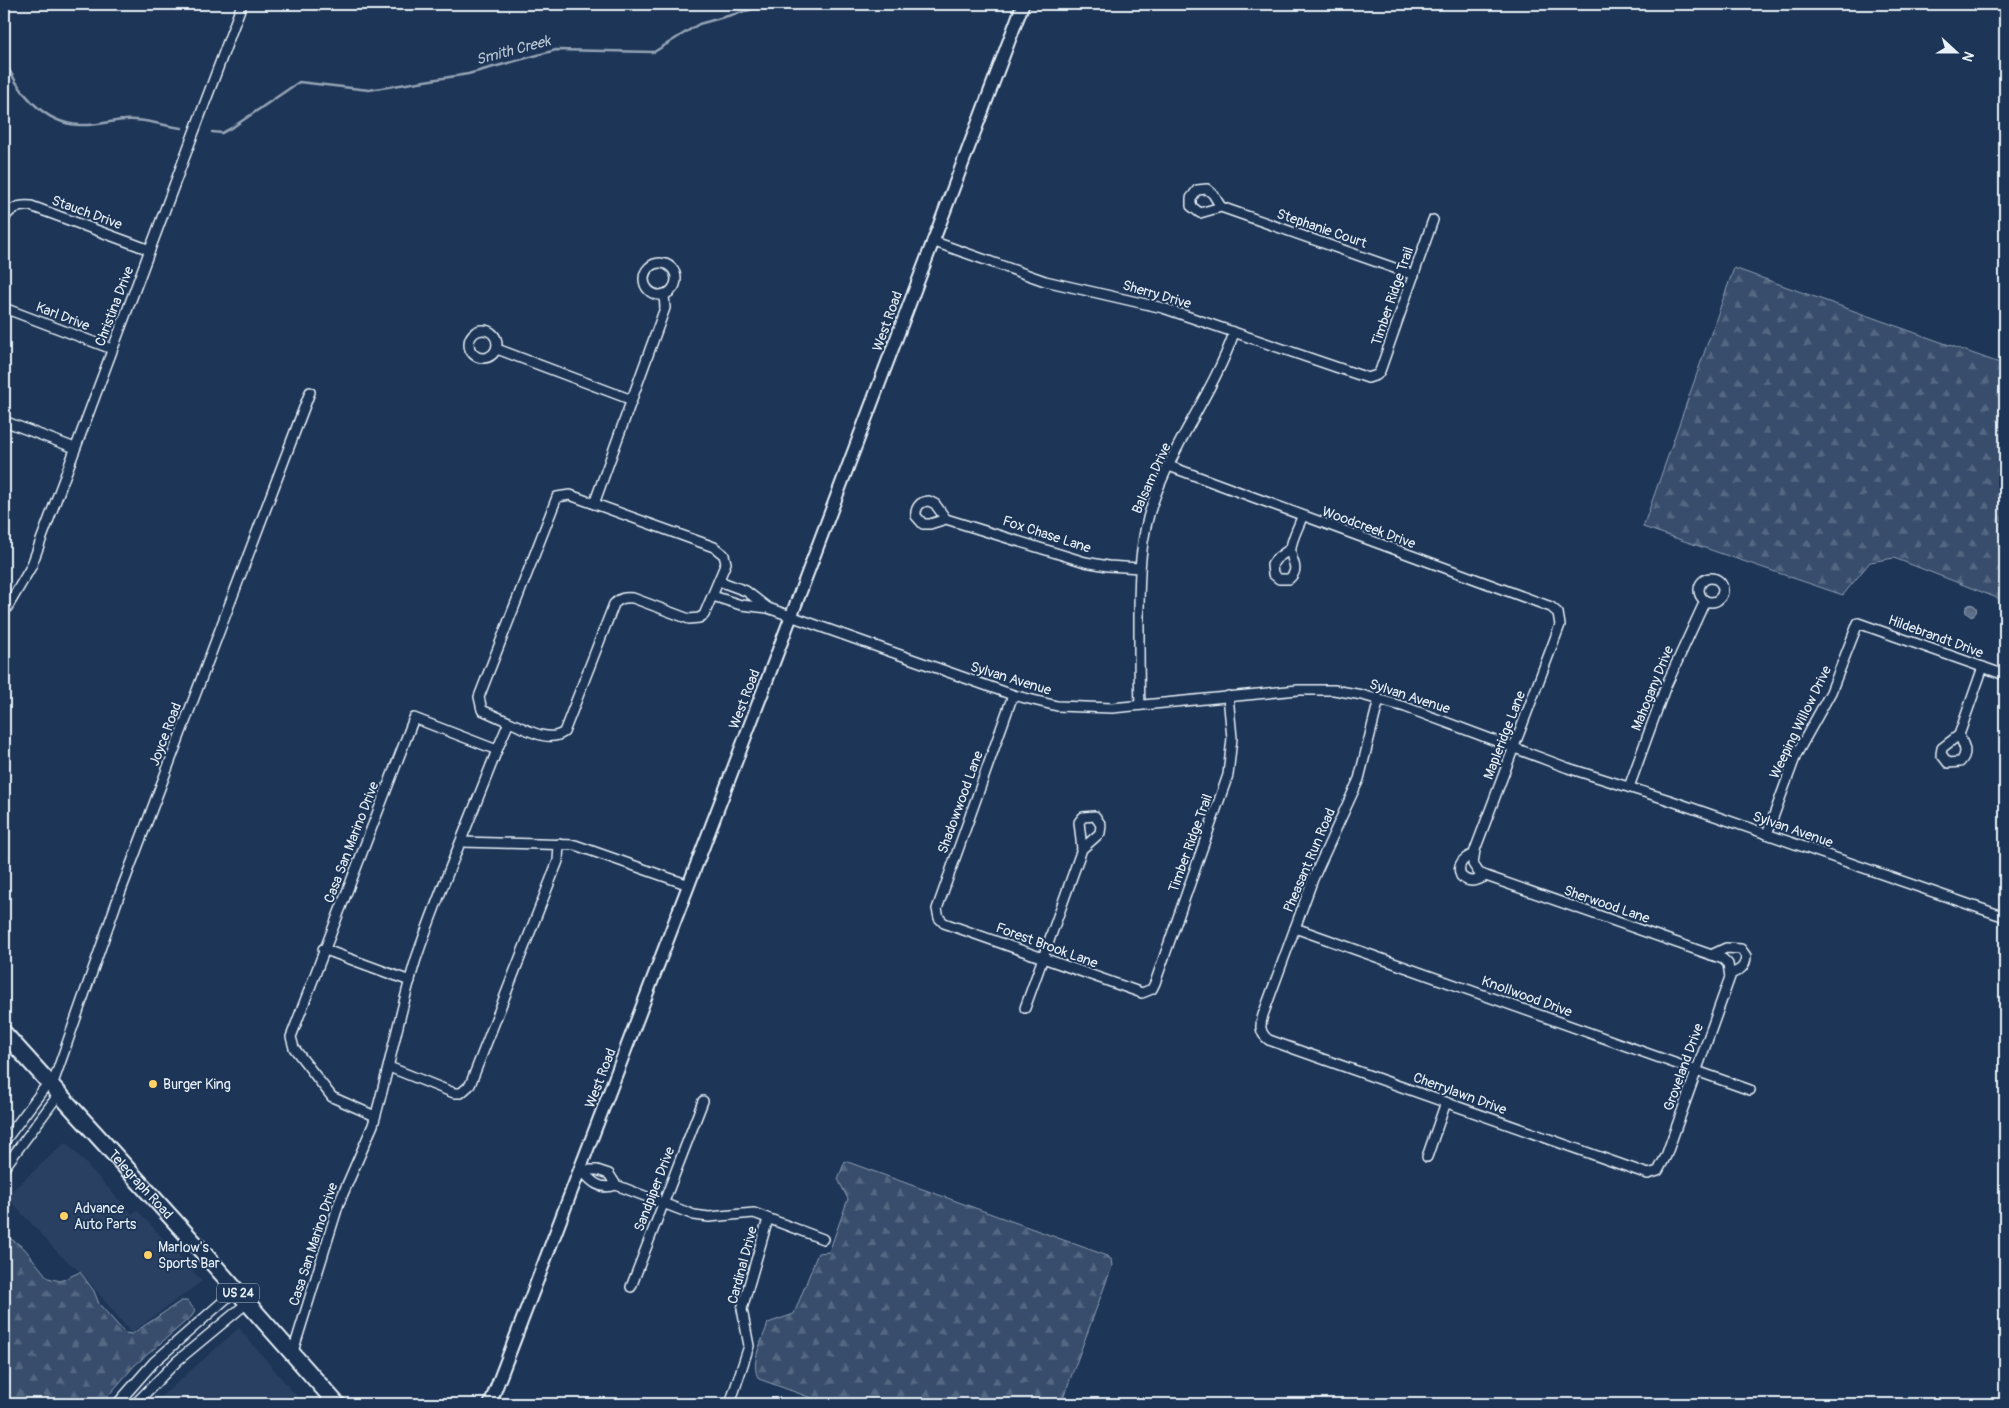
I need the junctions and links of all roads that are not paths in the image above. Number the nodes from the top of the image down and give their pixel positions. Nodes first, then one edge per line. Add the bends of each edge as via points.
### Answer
1 (242, 4) edge
2 (1023, 4) edge
3 (1221, 208) dead end
4 (4, 220) edge
5 (1433, 220) dead end
6 (932, 241) junction
7 (150, 250) junction
8 (1414, 275) junction
9 (664, 294) dead end
10 (4, 308) edge
11 (1234, 333) junction
12 (112, 349) junction
13 (497, 349) dead end
14 (1373, 378) joint
15 (310, 392) dead end
16 (632, 400) junction
17 (4, 421) edge
18 (75, 448) junction
19 (1169, 466) junction
20 (594, 504) junction
21 (1302, 516) junction
22 (946, 518) dead end
23 (1290, 549) dead end
24 (1140, 568) junction
25 (719, 581) junction
26 (713, 596) junction
27 (1705, 601) dead end
28 (768, 608) junction
29 (4, 613) edge
30 (1558, 613) joint
31 (790, 616) junction
32 (1858, 623) joint
33 (1983, 667) junction
34 (2005, 675) edge
35 (1013, 695) junction
36 (1228, 696) junction
37 (1379, 699) junction
38 (1140, 706) junction
39 (508, 722) junction
40 (1959, 734) dead end
41 (1514, 746) junction
42 (497, 750) junction
43 (1629, 787) junction
44 (1766, 834) junction
45 (462, 842) junction
46 (559, 844) junction
47 (1082, 849) dead end
48 (1474, 854) junction
49 (1474, 867) joint
50 (1486, 876) junction
51 (689, 885) junction
52 (2005, 917) edge
53 (939, 918) joint
54 (1296, 928) junction
55 (323, 950) junction
56 (1711, 955) junction
57 (1043, 958) junction
58 (1730, 970) junction
59 (410, 981) junction
60 (1147, 992) joint
61 (1025, 1008) dead end
62 (1261, 1030) joint
63 (4, 1033) edge
64 (389, 1067) junction
65 (1696, 1071) junction
66 (53, 1088) junction
67 (1750, 1090) dead end
68 (703, 1101) dead end
69 (1446, 1102) junction
70 (375, 1116) junction
71 (4, 1142) edge
72 (1427, 1157) dead end
73 (4, 1168) edge
74 (580, 1170) junction
75 (1655, 1173) joint
76 (616, 1184) junction
77 (664, 1203) junction
78 (768, 1219) junction
79 (823, 1239) dead end
80 (631, 1287) dead end
81 (236, 1290) junction
82 (247, 1303) junction
83 (168, 1351) junction
84 (292, 1355) junction
85 (177, 1361) junction
86 (116, 1404) edge
87 (136, 1404) edge
88 (336, 1404) edge
89 (490, 1404) edge
90 (730, 1404) edge

1 - 7 street, Christina Drive
2 - 6 street, West Road
3 - 8 street, Stephanie Court
4 - 7 street, Stauch Drive via 14,209 31,206
5 - 8 street, Timber Ridge Trail
6 - 11 street, Sherry Drive via 1045,281 1163,308
6 - 31 street, West Road
7 - 12 street, Christina Drive
8 - 14 street, Timber Ridge Trail via 1380,370
9 - 16 street via 665,308
10 - 12 street, Karl Drive
11 - 14 street, Sherry Drive
11 - 19 street, Balsam Drive via 1216,377
12 - 18 street, Christina Drive
13 - 16 street
15 - 66 street, Joyce Road via 119,895
16 - 20 street
17 - 18 street
18 - 29 street, Christina Drive via 30,567
19 - 21 street, Woodcreek Drive
19 - 24 street, Balsam Drive via 1145,524
20 - 25 street via 718,549 726,563
20 - 39 street via 565,494 557,496 553,503 479,697 482,710
21 - 23 street
21 - 30 street, Woodcreek Drive via 1551,607
22 - 24 street, Fox Chase Lane via 1085,562
24 - 38 street, Balsam Drive
25 - 26 street
25 - 28 street via 746,591
26 - 28 street via 741,605
26 - 39 street via 704,614 694,619 634,598 620,599 614,604 564,732 548,737
27 - 43 street, Mahogany Drive via 1665,688
28 - 31 street, Sylvan Avenue
30 - 41 street, Mapleridge Lane via 1560,625
31 - 35 street, Sylvan Avenue
31 - 51 street, West Road
32 - 33 street, Hildebrandt Drive
32 - 44 street, Weeping Willow Drive via 1831,692 1796,755
33 - 34 street, Hildebrandt Drive
33 - 40 street
35 - 38 street, Sylvan Avenue via 1074,708
35 - 53 street, Shadowwood Lane via 937,909
36 - 37 street, Sylvan Avenue via 1320,689
36 - 38 street, Sylvan Avenue
36 - 60 street, Timber Ridge Trail via 1232,738 1226,784 1155,984
37 - 41 street, Sylvan Avenue
37 - 54 street, Pheasant Run Road via 1359,779 1315,874
39 - 42 street
41 - 43 street, Sylvan Avenue via 1568,768
41 - 48 street, Mapleridge Lane
42 - 45 street, Casa San Marino Drive
42 - 55 street, Casa San Marino Drive via 414,718
43 - 44 street, Sylvan Avenue
44 - 52 street, Sylvan Avenue
45 - 46 street
45 - 59 street, Casa San Marino Drive
46 - 51 street via 586,848
46 - 64 street via 558,861 470,1085 461,1093 454,1093
47 - 57 street
48 - 49 street, Mapleridge Lane
48 - 50 street via 1460,864 1461,876 1467,881
49 - 50 street, Sherwood Lane
50 - 56 street, Sherwood Lane
51 - 74 street, West Road
53 - 57 street, Forest Brook Lane via 944,923
54 - 62 street, Pheasant Run Road via 1263,1015
54 - 65 street, Knollwood Drive
55 - 59 street
55 - 70 street, Casa San Marino Drive via 293,1030 292,1043 332,1097
56 - 58 street, Sherwood Lane via 1723,959
56 - 58 street via 1726,948 1741,949 1746,956 1744,965
57 - 60 street, Forest Brook Lane via 1136,993
57 - 61 street
58 - 65 street, Groveland Drive
59 - 64 street, Casa San Marino Drive
62 - 69 street, Cherrylawn Drive via 1269,1040
63 - 66 main road, Telegraph Road / US 24
64 - 70 street, Casa San Marino Drive
65 - 67 street, Knollwood Drive
65 - 75 street, Groveland Drive via 1661,1168
66 - 71 street
66 - 73 street
66 - 81 main road, Telegraph Road / US 24
68 - 77 street, Sandpiper Drive
69 - 72 street
69 - 75 street, Cherrylawn Drive via 1648,1174
70 - 84 street, Casa San Marino Drive via 339,1203
74 - 76 street via 609,1174
74 - 76 street via 598,1186 608,1188
74 - 89 street, West Road
76 - 77 street
77 - 78 street via 701,1216 754,1214
77 - 80 street, Sandpiper Drive
78 - 79 street
78 - 90 street, Cardinal Drive via 742,1309 749,1346
81 - 82 main road, Telegraph Road / US 24
81 - 83 street
82 - 84 main road, Telegraph Road / US 24
82 - 85 street
83 - 85 street
83 - 86 street
84 - 88 main road, Telegraph Road / US 24
85 - 87 street

